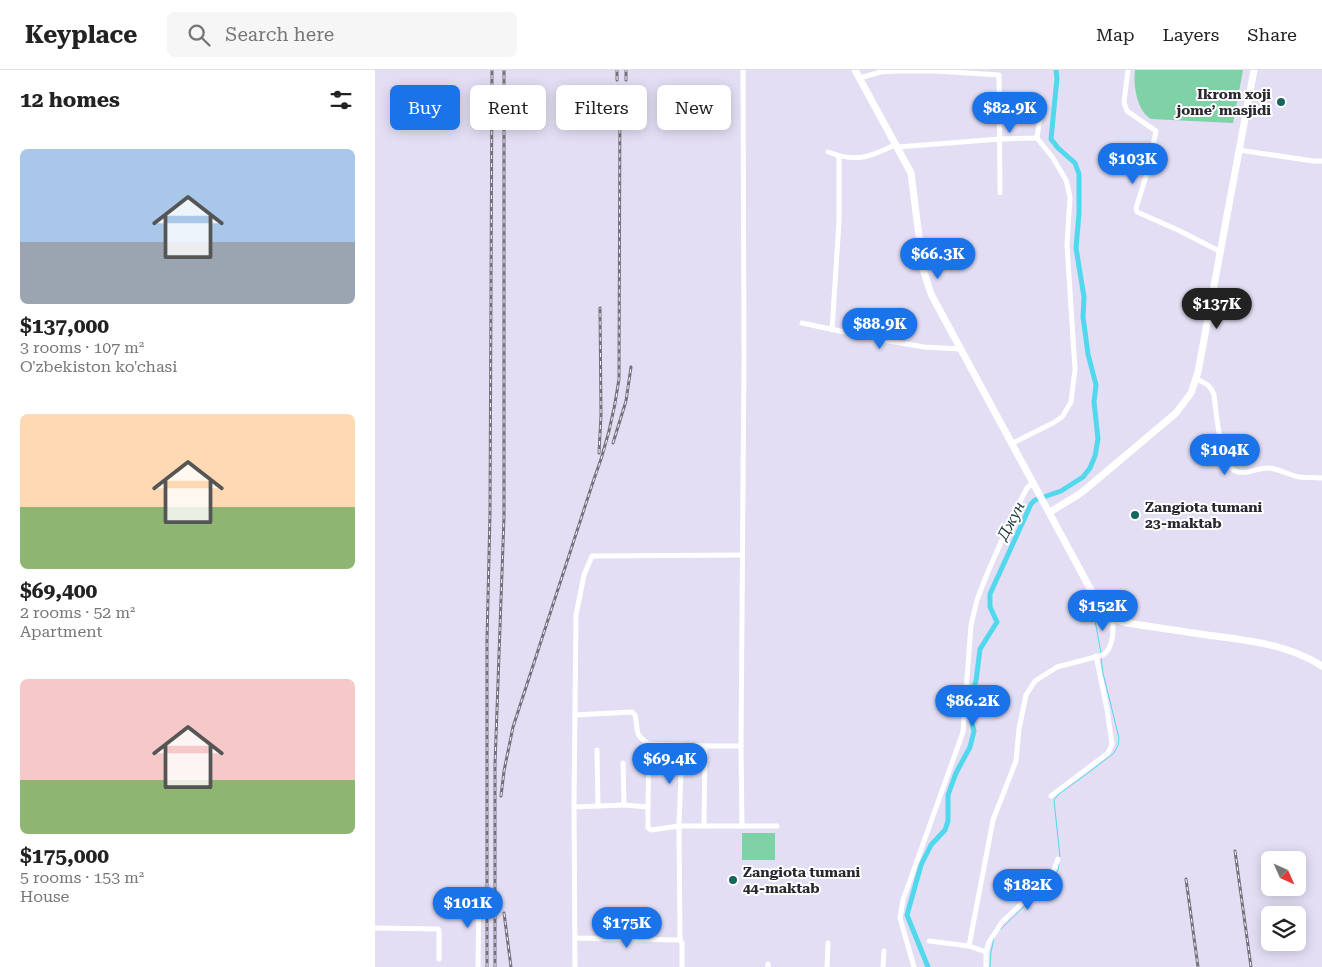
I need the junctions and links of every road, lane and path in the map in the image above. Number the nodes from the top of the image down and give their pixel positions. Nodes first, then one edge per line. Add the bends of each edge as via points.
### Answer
1 (743, 70) edge
2 (855, 70) edge
3 (936, 70) edge
4 (1127, 70) edge
5 (1254, 70) edge
6 (860, 78) junction
7 (1041, 117) dead end
8 (1037, 138) junction
9 (1000, 139) junction
10 (897, 146) junction
11 (1239, 150) junction
12 (828, 152) dead end
13 (839, 156) junction
14 (1322, 160) edge
15 (1000, 193) dead end
16 (1221, 252) junction
17 (802, 323) dead end
18 (832, 330) junction
19 (961, 349) junction
20 (1196, 379) junction
21 (1013, 443) junction
22 (1322, 478) edge
23 (1033, 483) junction
24 (1050, 512) junction
25 (742, 555) junction
26 (1113, 619) junction
27 (1099, 656) junction
28 (1322, 666) edge
29 (575, 714) junction
30 (649, 744) junction
31 (682, 745) junction
32 (705, 746) junction
33 (741, 746) junction
34 (597, 750) dead end
35 (623, 763) dead end
36 (1051, 796) dead end
37 (624, 805) junction
38 (598, 806) junction
39 (648, 806) junction
40 (575, 807) junction
41 (679, 826) junction
42 (704, 826) junction
43 (742, 826) junction
44 (777, 826) dead end
45 (1058, 859) dead end
46 (479, 892) dead end
47 (375, 928) edge
48 (575, 938) junction
49 (679, 940) junction
50 (929, 941) dead end
51 (828, 943) dead end
52 (969, 946) junction
53 (884, 951) dead end
54 (986, 952) junction
55 (439, 959) dead end
56 (478, 967) edge
57 (575, 967) edge
58 (682, 967) edge
59 (827, 967) edge
60 (883, 967) edge
61 (915, 967) edge
62 (986, 967) edge

1 - 25 street
2 - 6 main road
3 - 6 street via 880,72
3 - 9 street via 999,75
4 - 16 street via 1123,102 1127,111 1155,131 1137,212
5 - 11 main road
6 - 10 main road
7 - 8 street
8 - 9 street
8 - 21 street via 1066,180 1070,197 1067,245 1075,369 1071,402 1062,417
9 - 10 street
9 - 15 street
10 - 13 street via 867,157
10 - 19 main road via 911,172 923,270 931,294
11 - 14 street via 1313,162
11 - 16 main road
12 - 13 street
13 - 18 street via 839,222
16 - 20 main road
17 - 18 street
18 - 19 street via 924,347
19 - 21 main road
20 - 22 street via 1212,389 1225,457 1235,471 1246,473 1269,468 1298,477
20 - 24 main road via 1189,396 1171,418 1078,495
21 - 23 main road
23 - 24 main road
23 - 61 street via 1013,514 977,600 971,625 963,732 903,900 900,918
24 - 26 main road via 1093,597
25 - 29 street via 592,556 584,575 576,615
25 - 33 street
26 - 27 street via 1113,638 1107,653
26 - 28 main road via 1276,646
27 - 36 street via 1112,744 1108,753
27 - 52 street via 1057,667 1035,681 1026,695 1016,761 993,820
29 - 30 street via 632,712 638,735
29 - 40 street
30 - 31 street
30 - 39 street
31 - 32 street
31 - 41 street
32 - 33 street
32 - 42 street
33 - 43 street
34 - 38 street
35 - 37 street
37 - 38 street
37 - 39 street
38 - 40 street
39 - 41 street via 649,829
40 - 48 street
41 - 42 street
41 - 49 street
42 - 43 street
43 - 44 street
45 - 54 street via 1052,875 1002,922
46 - 56 street
47 - 55 street via 438,929
48 - 49 street
48 - 57 street
49 - 58 street via 682,943
50 - 52 street
51 - 59 street
52 - 54 street
53 - 60 street
54 - 62 street

